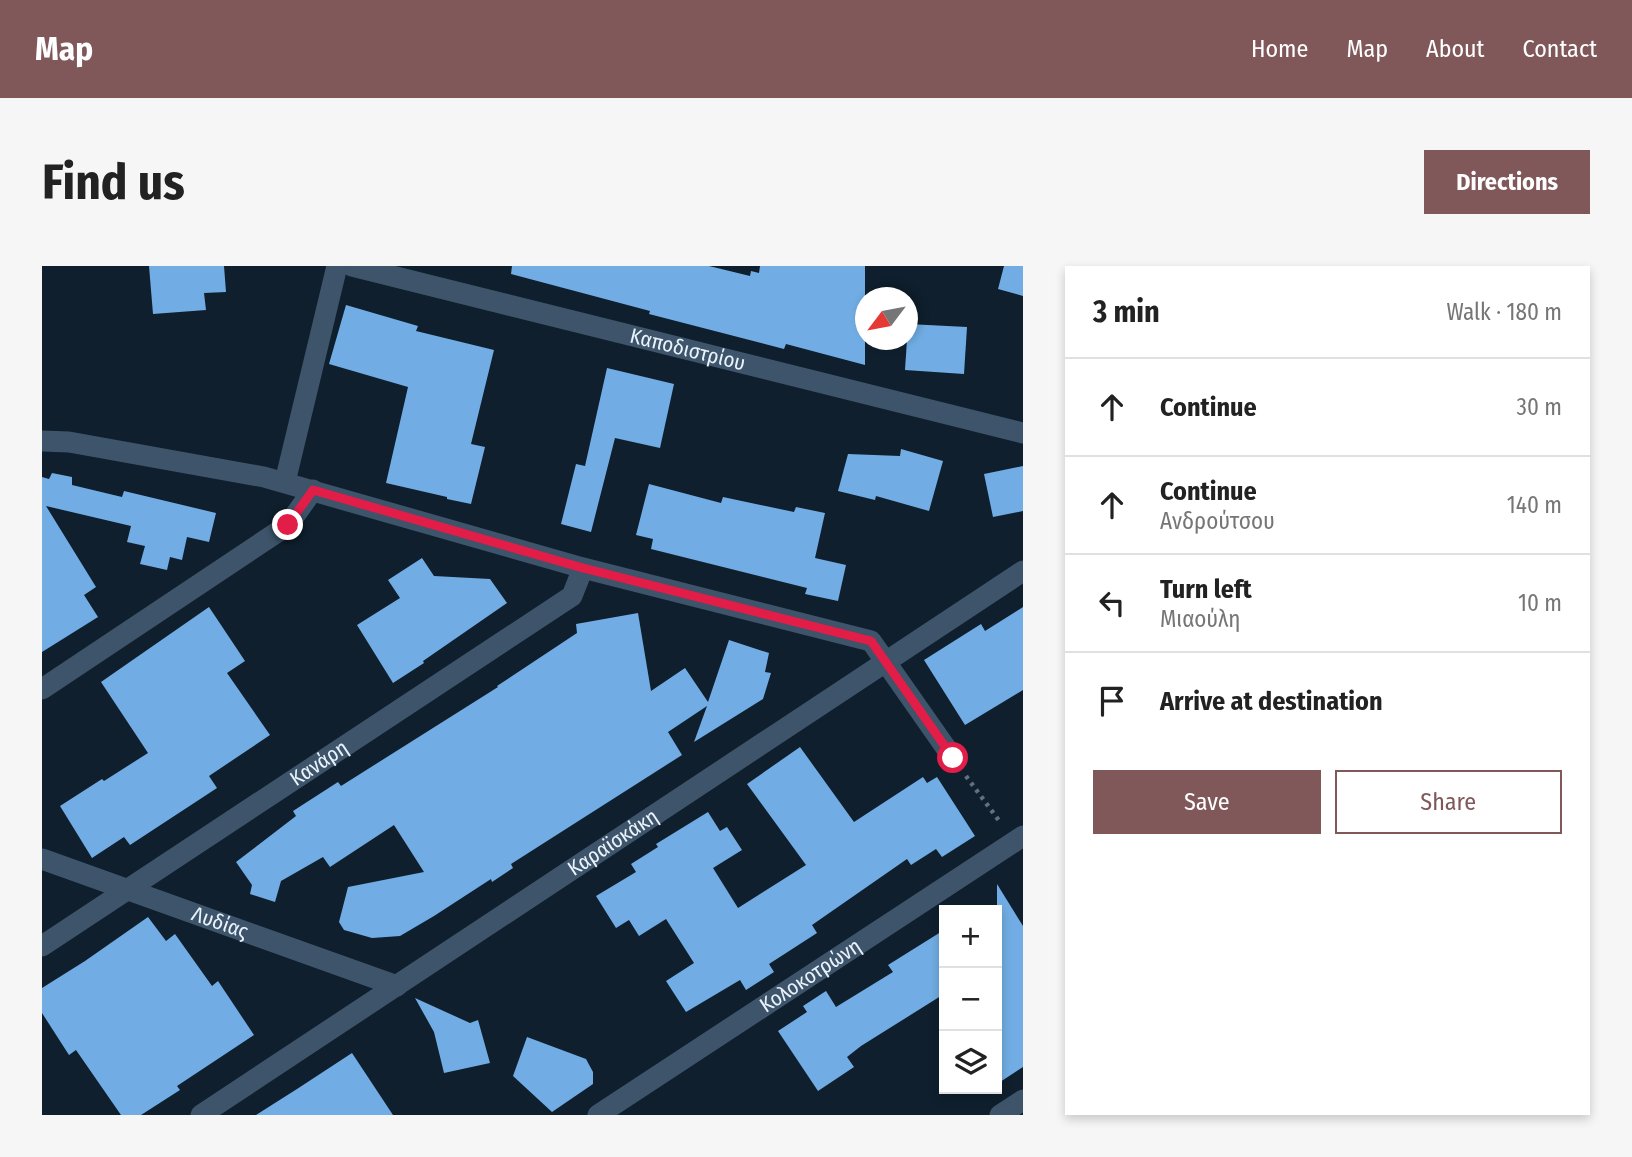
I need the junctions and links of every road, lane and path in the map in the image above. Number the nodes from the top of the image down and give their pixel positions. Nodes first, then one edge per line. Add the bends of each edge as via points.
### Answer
1 (337, 266) edge
2 (352, 266) edge
3 (1023, 433) edge
4 (42, 441) edge
5 (285, 482) junction
6 (313, 490) junction
7 (583, 568) junction
8 (1023, 571) edge
9 (887, 662) junction
10 (42, 689) edge
11 (953, 758) joint
12 (1019, 839) edge
13 (42, 859) edge
14 (129, 890) junction
15 (42, 946) edge
16 (397, 986) junction
17 (1023, 1100) edge
18 (201, 1115) edge
19 (598, 1115) edge
20 (1000, 1115) edge

1 - 5 street
2 - 3 street, Καποδιστρίου
4 - 5 street via 69,442
5 - 6 street
6 - 7 street
6 - 10 street via 288,525
7 - 9 street via 871,641
7 - 14 street, Κανάρη via 572,596
8 - 9 street, Καραϊσκάκη
9 - 11 street
9 - 16 street, Καραϊσκάκη
11 - 12 path
12 - 19 street, Κολοκοτρώνη
13 - 14 street, Λυδίας
14 - 15 street, Κανάρη
14 - 16 street, Λυδίας
16 - 18 street, Καραϊσκάκη
17 - 20 street

